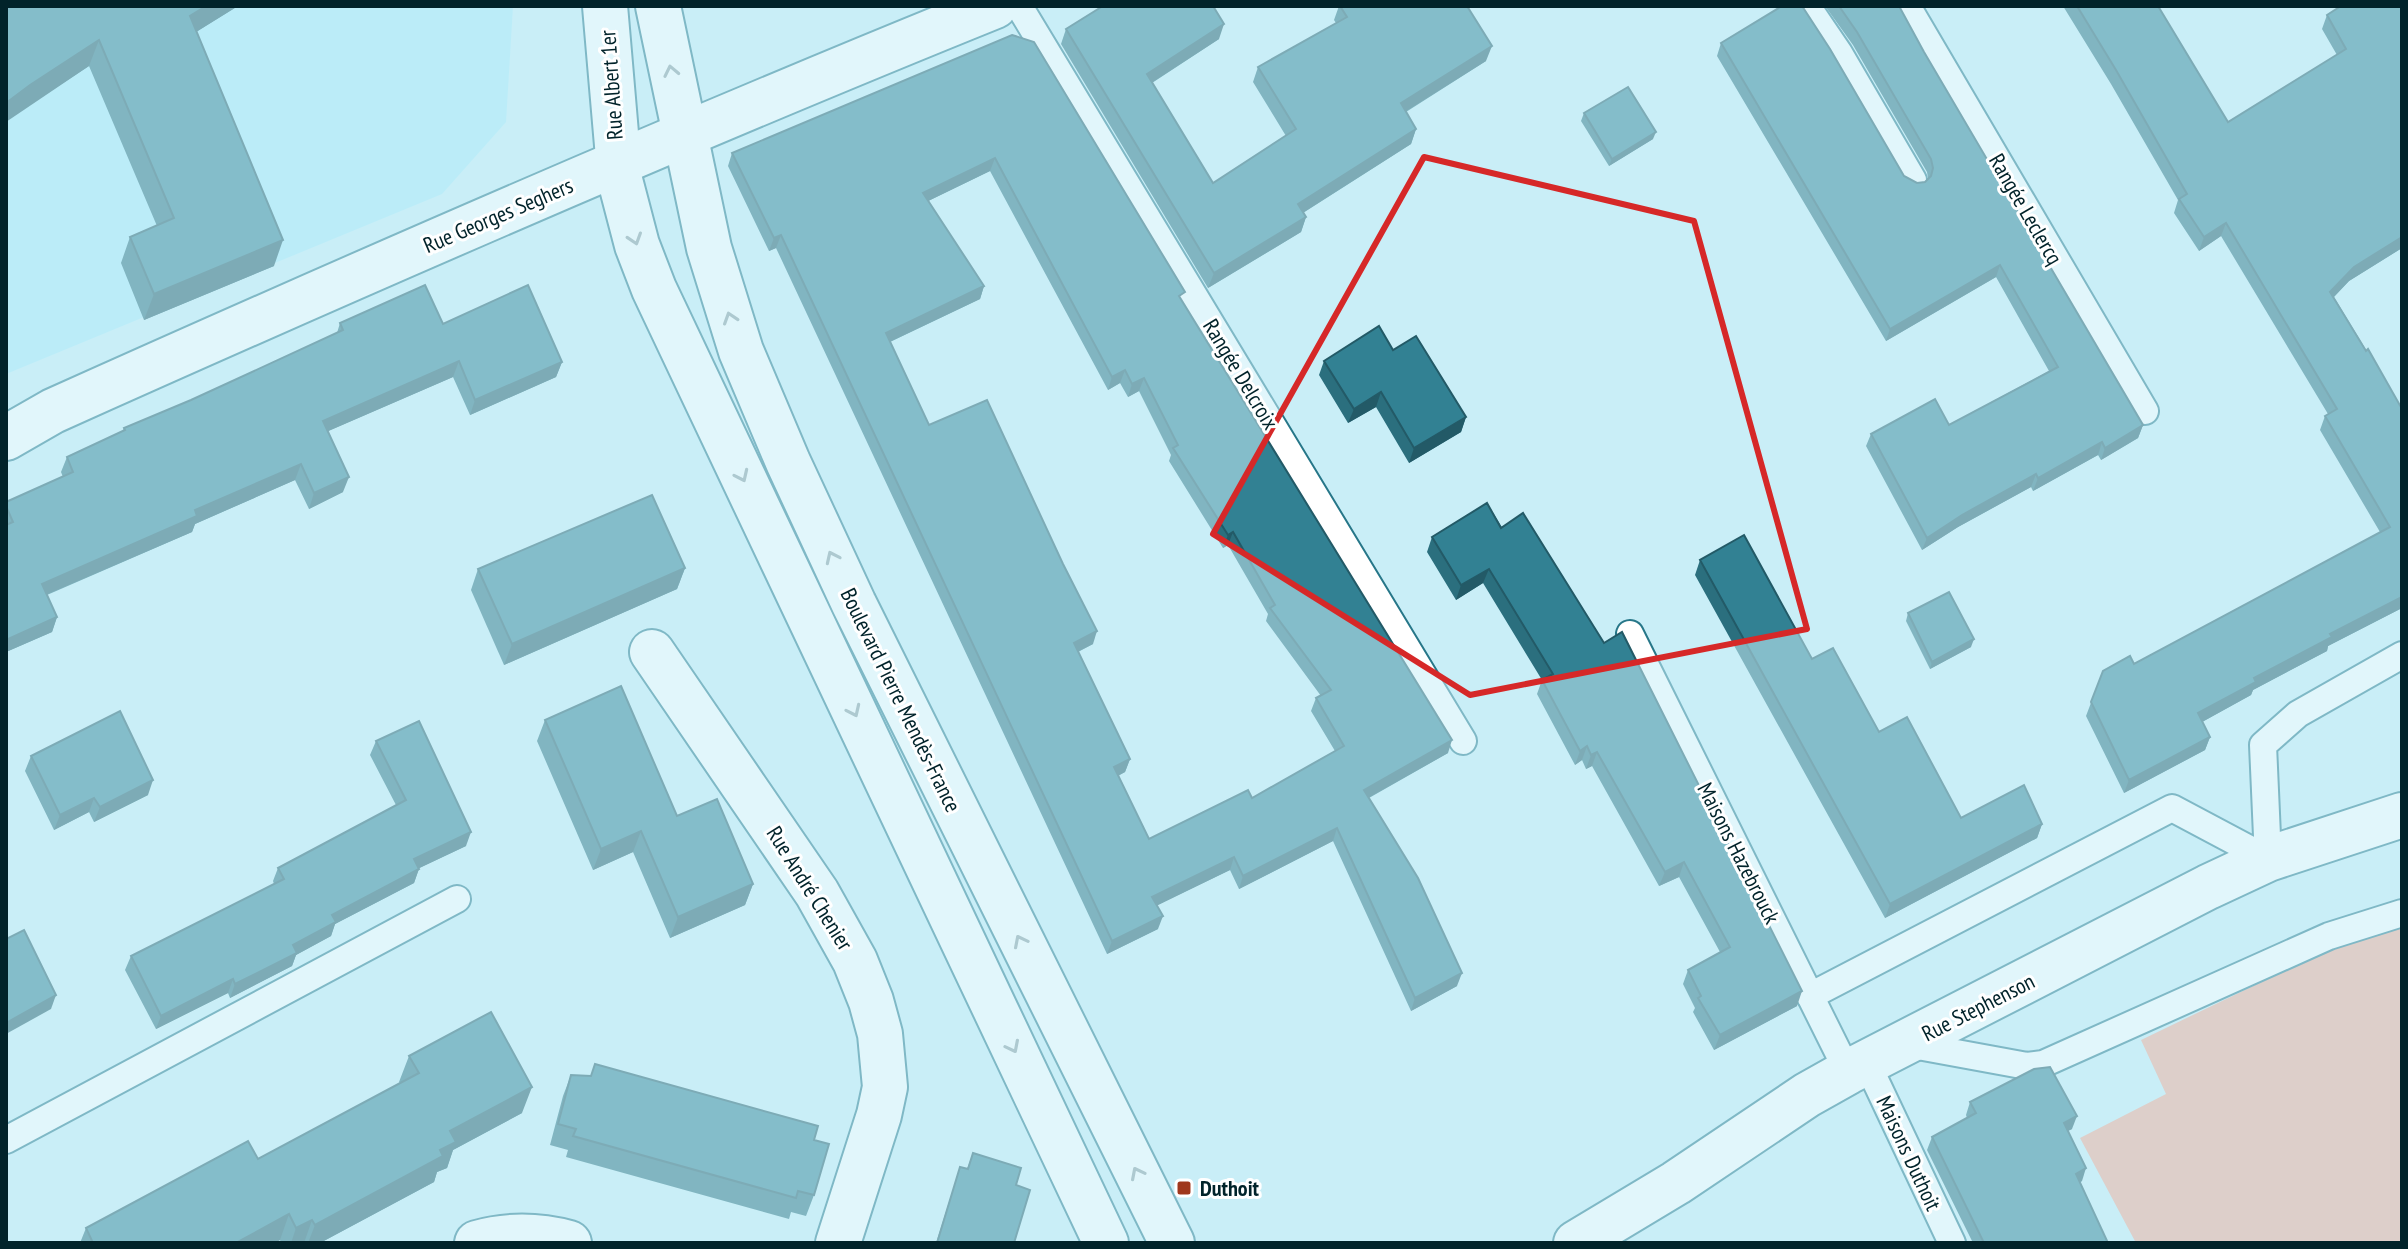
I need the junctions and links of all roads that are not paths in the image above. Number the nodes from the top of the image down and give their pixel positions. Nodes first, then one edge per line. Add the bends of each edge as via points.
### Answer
1 (605, 6) edge
2 (658, 6) edge
3 (995, 6) edge
4 (1019, 6) edge
5 (1807, 6) edge
6 (1907, 6) edge
7 (684, 135) junction
8 (618, 163) junction
9 (1913, 180) edge
10 (2145, 411) dead end
11 (6, 438) edge
12 (1630, 634) dead end
13 (652, 652) dead end
14 (2402, 655) edge
15 (1463, 741) dead end
16 (2402, 815) edge
17 (2268, 859) junction
18 (457, 899) dead end
19 (2402, 913) edge
20 (1810, 996) junction
21 (1907, 1044) junction
22 (1858, 1067) junction
23 (6, 1140) edge
24 (477, 1243) edge
25 (569, 1243) edge
26 (838, 1243) edge
27 (1106, 1243) edge
28 (1172, 1243) edge
29 (1576, 1243) edge
30 (1952, 1243) edge

1 - 8 street, Rue Albert 1er
7 -> 2 street
3 - 7 street, Rue Georges Seghers
4 - 15 lane, Rangée Delcroix
5 - 9 lane
6 - 10 lane, Rangée Leclercq
7 - 8 street, Rue Georges Seghers
28 -> 7 street, Boulevard Pierre Mendès-France via 788,462 723,297
8 - 11 street, Rue Georges Seghers via 173,357
8 -> 27 street, Boulevard Pierre Mendès-France via 626,212 654,289
12 - 20 lane, Maisons Hazebrouck
13 - 26 street, Rue André Chenier via 817,893 871,1001 885,1087
14 - 17 lane via 2298,714 2263,745
16 - 17 street, Rue Stephenson
17 - 20 lane via 2172,808
17 - 21 street, Rue Stephenson
18 - 23 lane
19 - 21 lane via 2329,936 2043,1064 2027,1066
20 - 22 lane, Maisons Hazebrouck
21 - 22 street, Rue Stephenson
22 - 29 street, Rue Stephenson
22 - 30 lane, Maisons Duthoit
24 - 25 street via 514,1236

